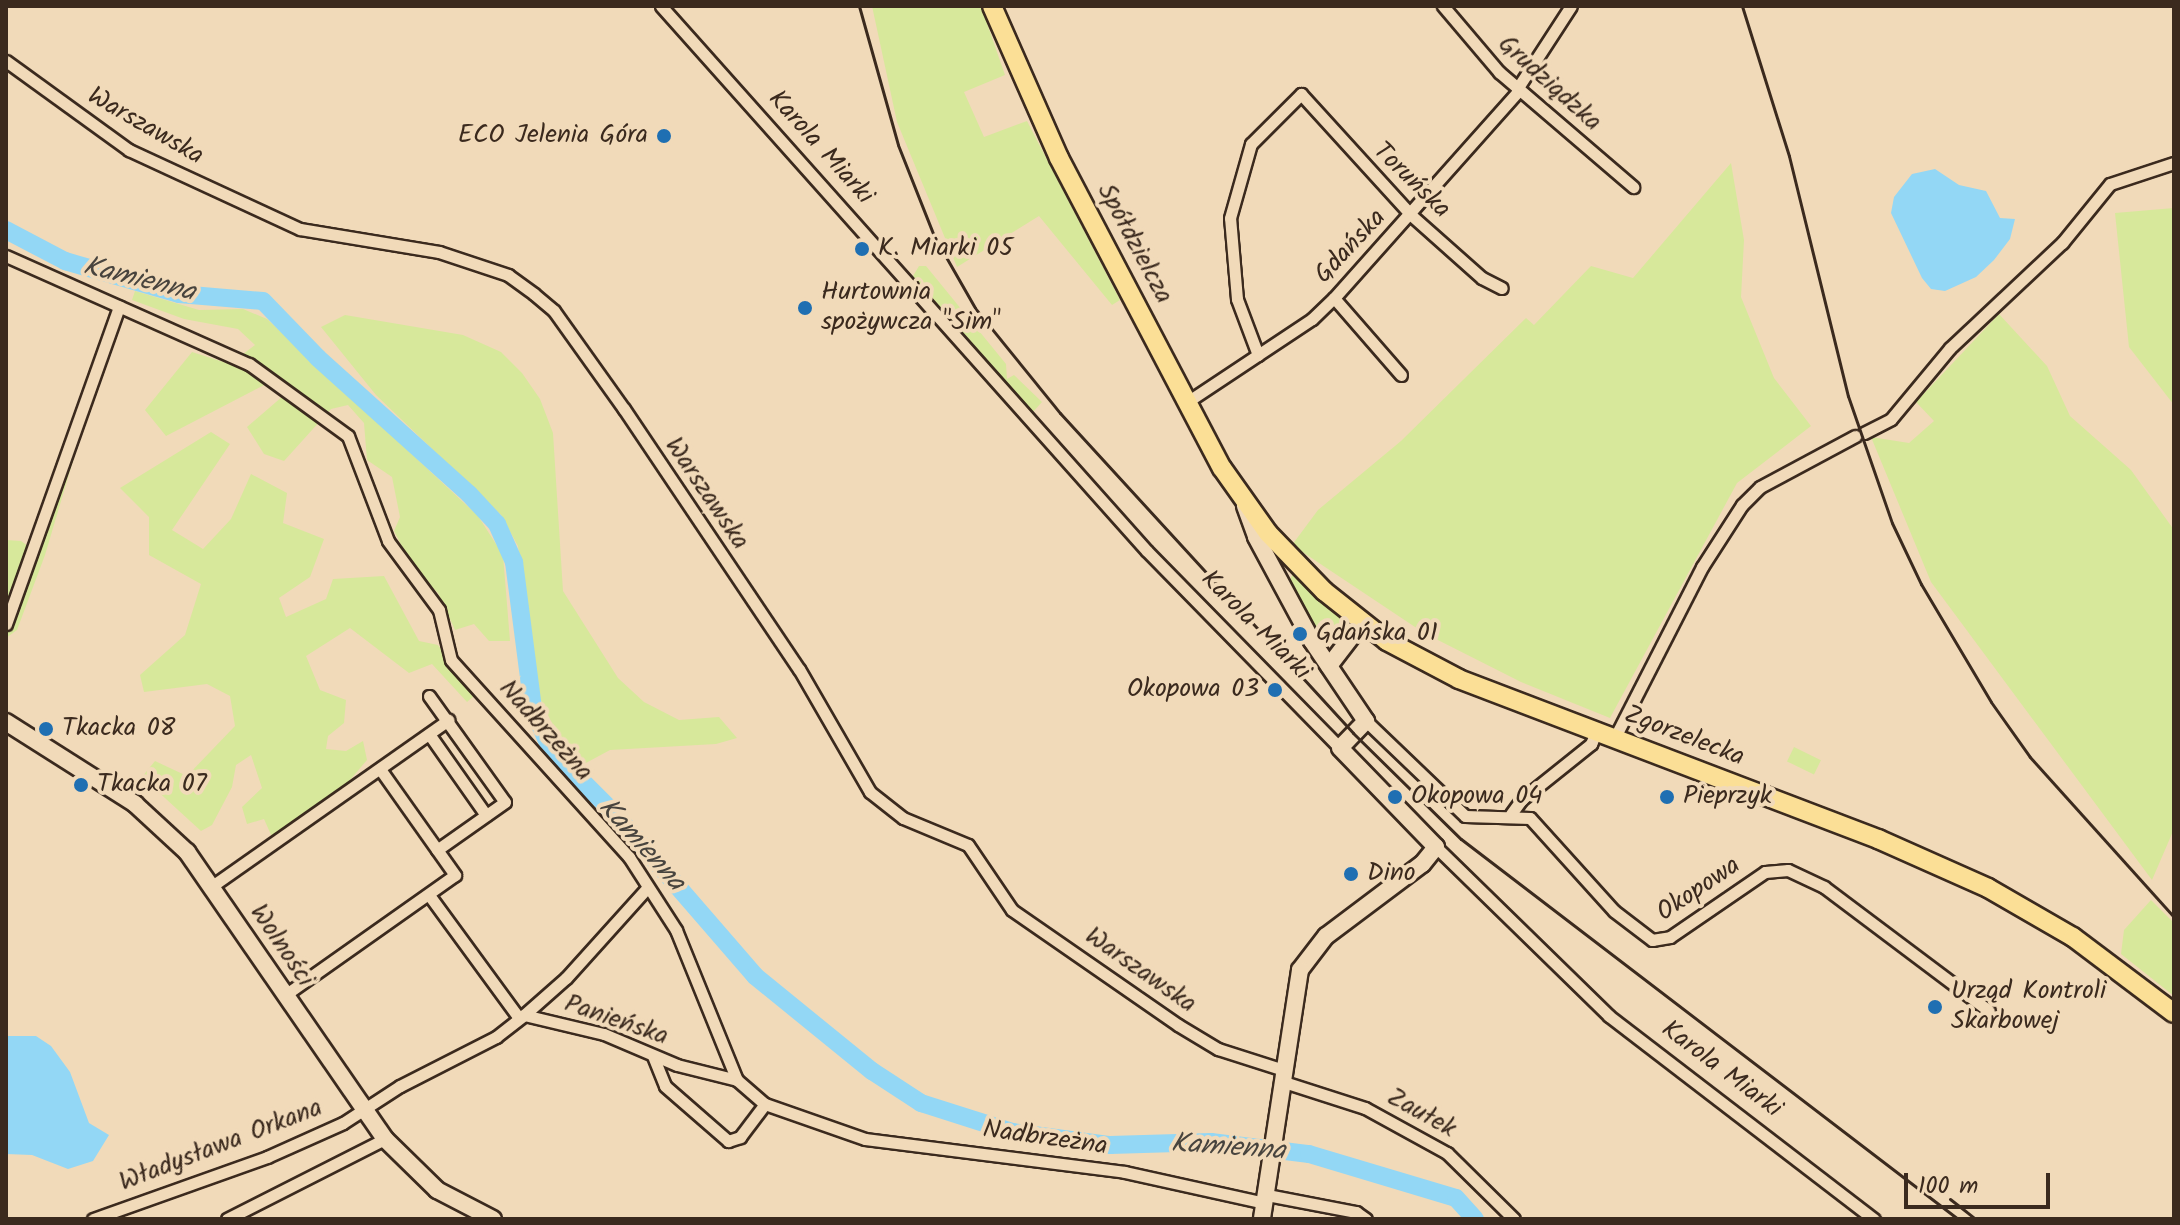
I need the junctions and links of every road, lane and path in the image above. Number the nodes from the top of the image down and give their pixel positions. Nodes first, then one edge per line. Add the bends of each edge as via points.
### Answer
1 (661, 6) edge
2 (992, 6) edge
3 (1443, 6) edge
4 (1571, 6) edge
5 (6, 61) edge
6 (1518, 90) junction
7 (2174, 163) edge
8 (1633, 187) dead end
9 (1411, 215) junction
10 (6, 256) edge
11 (1502, 288) dead end
12 (1334, 298) junction
13 (119, 306) junction
14 (1258, 355) junction
15 (1401, 375) dead end
16 (1187, 402) junction
17 (1244, 500) junction
18 (1362, 623) junction
19 (6, 624) edge
20 (1329, 666) junction
21 (429, 696) dead end
22 (448, 720) junction
23 (1366, 721) junction
24 (6, 722) edge
25 (429, 734) junction
26 (1605, 735) junction
27 (1340, 748) junction
28 (380, 769) junction
29 (1511, 814) junction
30 (486, 815) junction
31 (1436, 847) junction
32 (437, 850) junction
33 (212, 886) junction
34 (647, 888) junction
35 (429, 895) junction
36 (285, 995) junction
37 (1989, 1011) dead end
38 (2174, 1013) edge
39 (522, 1017) junction
40 (653, 1056) junction
41 (737, 1080) junction
42 (1283, 1083) junction
43 (765, 1104) junction
44 (364, 1110) junction
45 (385, 1139) junction
46 (1266, 1201) edge
47 (93, 1219) edge
48 (227, 1219) edge
49 (493, 1219) edge
50 (1366, 1219) edge
51 (1514, 1219) edge
52 (1874, 1219) edge

1 - 27 street, Karola Miarki via 1147,551
2 - 16 main road, Spółdzielcza via 1059,158
3 - 6 street, Grudziądzka
4 - 6 street, Gdańska
5 - 42 street, Warszawska via 129,150 300,229 439,252 494,269 534,294 554,311 624,409 799,669 870,792 903,818 968,845 1012,910 1178,1025
6 - 8 street, Grudziądzka
6 - 9 street, Gdańska
7 - 26 street via 2110,184 2062,243 1950,348 1891,419 1765,483 1742,505
9 - 11 street, Toruńska via 1482,278
9 - 12 street, Gdańska
9 - 14 street, Toruńska via 1301,94 1251,144 1230,218 1237,299
10 - 13 street, Nadbrzeżna
12 - 14 street, Gdańska
12 - 15 street
13 - 19 street
13 - 34 street, Nadbrzeżna via 249,364 348,436 388,541 439,610 451,660 623,849
14 - 16 street, Gdańska
16 - 17 main road, Spółdzielcza
17 - 18 main road, Zgorzelecka via 1321,589
17 - 20 street via 1256,537
18 - 20 street
18 - 26 main road, Zgorzelecka via 1459,679
20 - 23 street
21 - 22 street
22 - 25 street
22 - 30 street via 505,802
23 - 27 street
23 - 29 street via 1465,816
24 - 33 street, Wolności via 135,804 187,852
25 - 28 street
25 - 30 street
26 - 29 street via 1521,800
26 - 38 main road, Zgorzelecka via 1952,870 2073,937
27 - 31 street, Karola Miarki
28 - 32 street
28 - 33 street
29 - 37 street, Okopowa via 1530,818 1614,911 1652,940 1670,937 1765,872 1788,870 1824,887
30 - 32 street
31 - 42 street via 1422,864 1311,952 1296,985
31 - 52 street, Karola Miarki via 1609,1016
32 - 35 street via 455,875
33 - 36 street, Wolności
34 - 39 street via 566,978
34 - 41 street, Nadbrzeżna via 676,930
35 - 36 street
35 - 39 street
36 - 44 street, Wolności
39 - 40 street, Panieńska via 604,1034
39 - 44 street via 496,1037
40 - 41 street, Panieńska
40 - 43 street via 665,1086 728,1141 740,1137
41 - 43 street, Nadbrzeżna
42 - 46 street
42 - 51 street, Zaułek via 1365,1108 1447,1153
43 - 46 street, Nadbrzeżna via 865,1139 1125,1172
44 - 45 street, Wolności
44 - 47 street, Władysława Orkana via 267,1157
45 - 48 street
45 - 49 street, Wolności via 437,1190
46 - 50 street, Nadbrzeżna via 1356,1212

